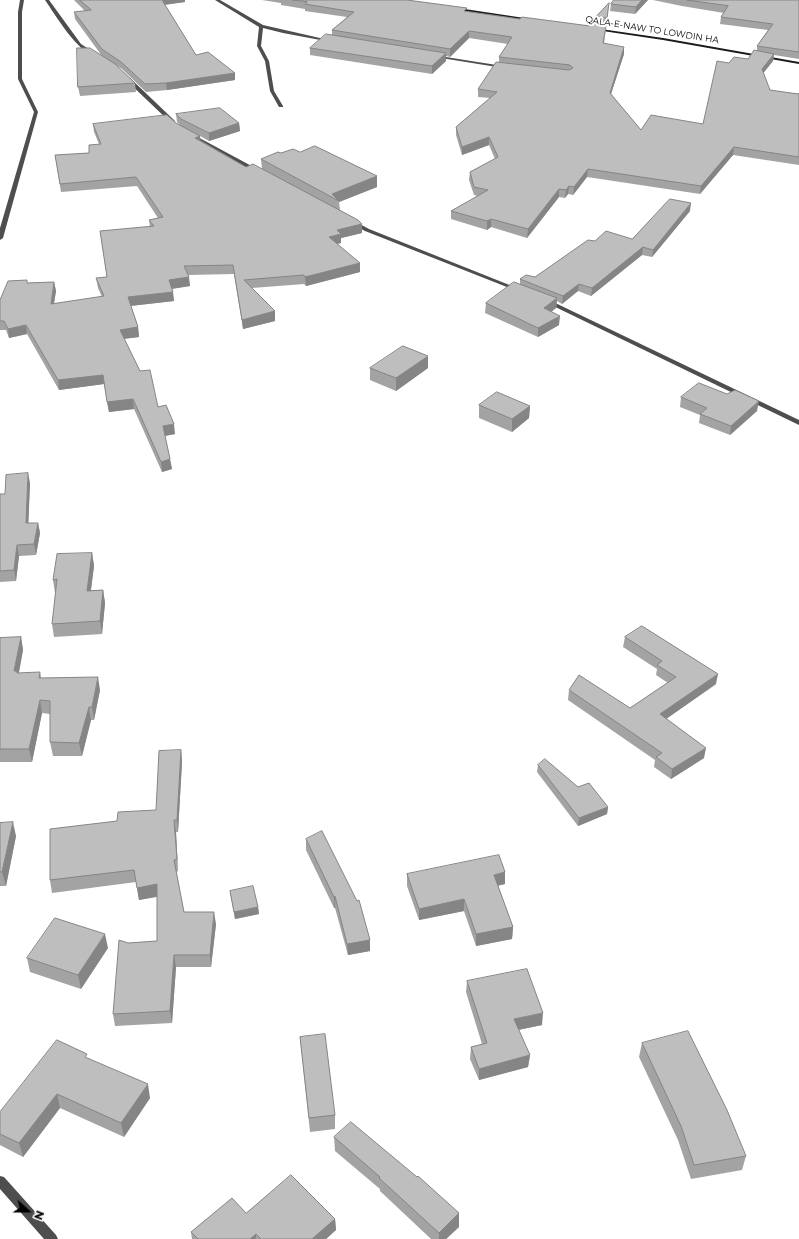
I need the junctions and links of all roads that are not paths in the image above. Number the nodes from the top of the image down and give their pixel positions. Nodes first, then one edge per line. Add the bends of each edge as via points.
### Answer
1 (22, 0) edge
2 (47, 0) edge
3 (217, 0) edge
4 (449, 7) edge
5 (540, 21) edge
6 (261, 26) junction
7 (594, 29) edge
8 (338, 42) edge
9 (427, 55) edge
10 (99, 58) edge
11 (799, 63) edge
12 (508, 68) edge
13 (125, 76) edge
14 (281, 106) dead end
15 (179, 129) edge
16 (186, 132) edge
17 (262, 174) edge
18 (346, 219) edge
19 (0, 238) edge
20 (523, 291) edge
21 (538, 297) edge
22 (799, 423) edge
23 (0, 1181) edge
24 (52, 1239) edge

1 - 19 street via 20,79 36,112
2 - 10 street via 79,45
3 - 6 street
4 - 5 main road
6 - 8 street
6 - 14 street via 259,46 267,61 272,91
7 - 11 main road, QALA-E-NAW TO LOWDIN HA
9 - 12 street
13 - 15 street
16 - 17 street
18 - 20 street via 367,230
21 - 22 street
23 - 24 street

